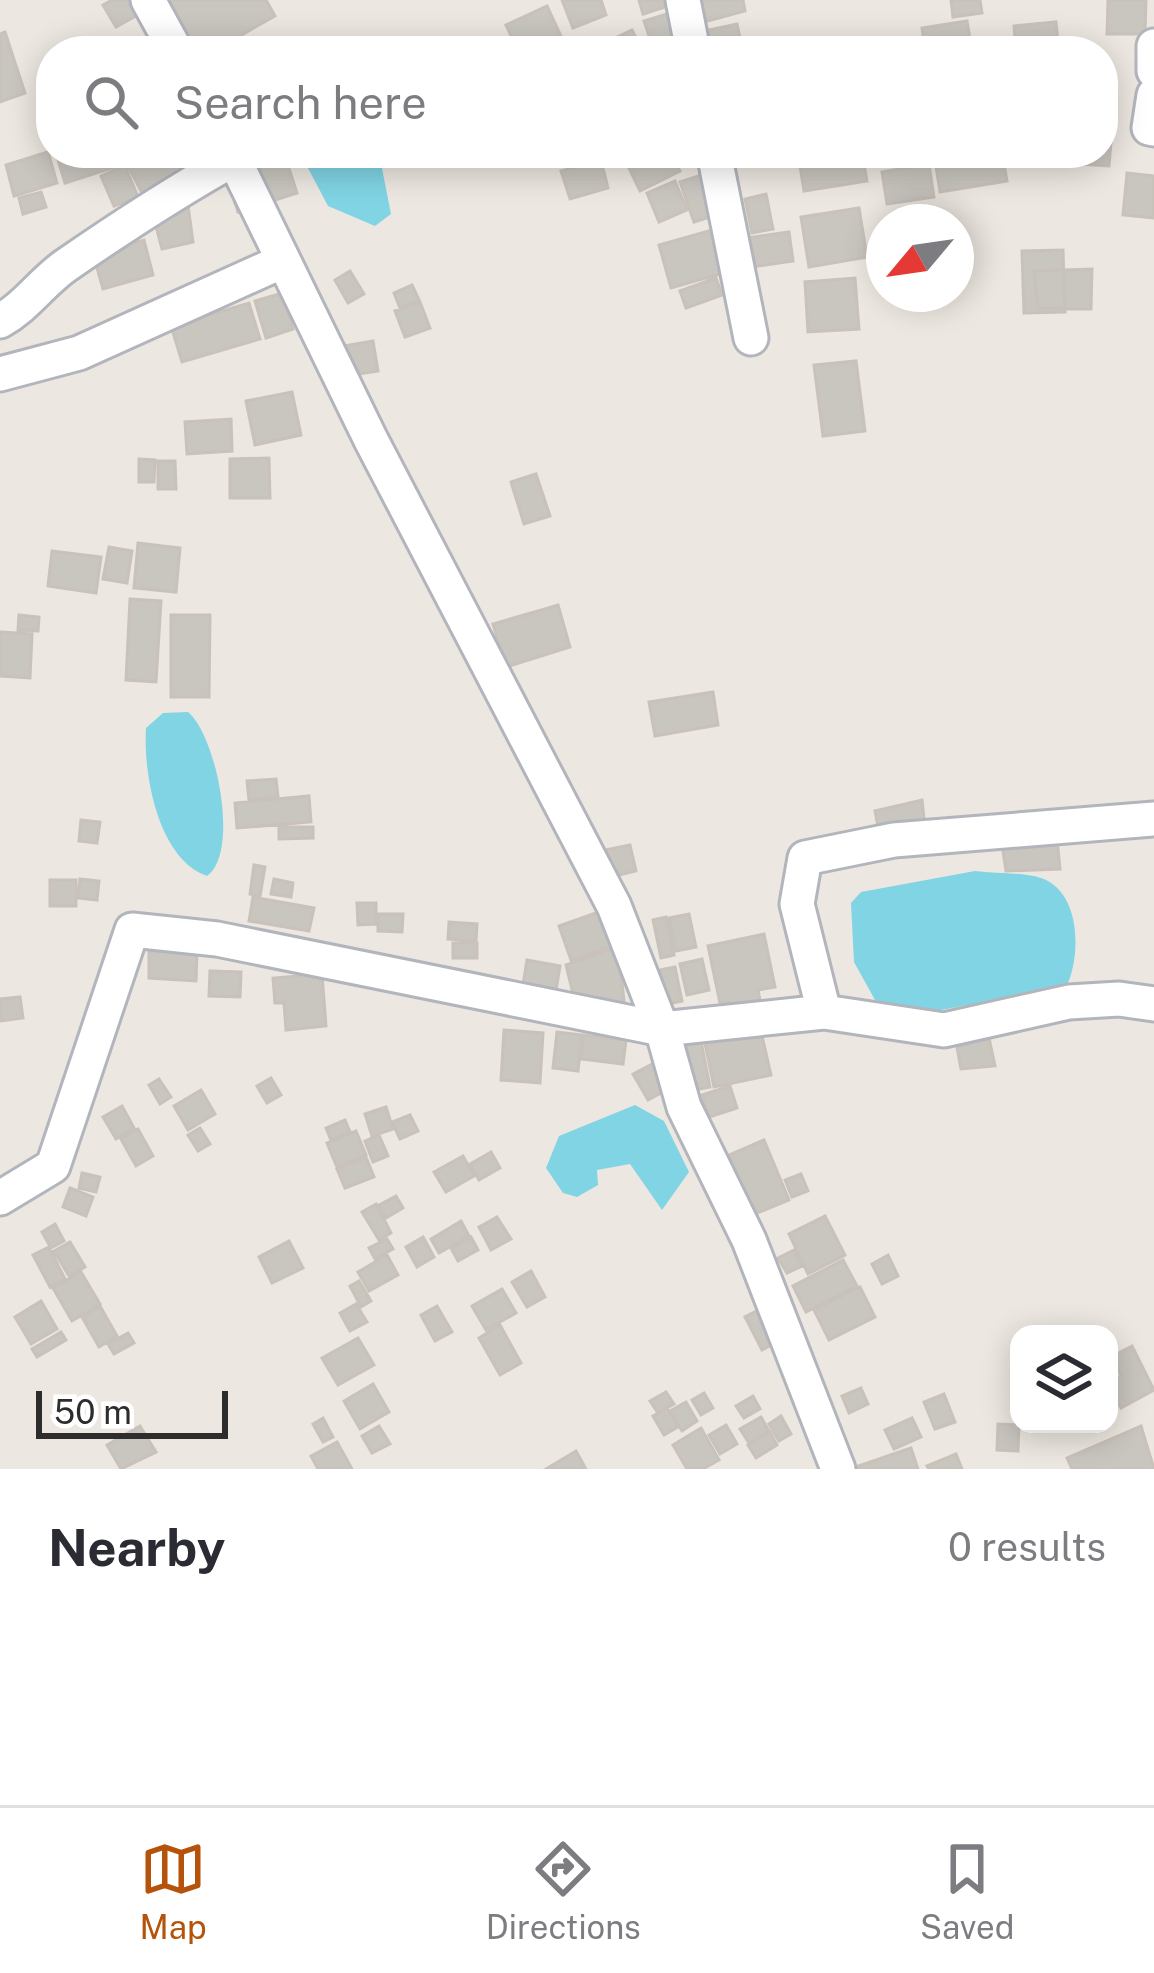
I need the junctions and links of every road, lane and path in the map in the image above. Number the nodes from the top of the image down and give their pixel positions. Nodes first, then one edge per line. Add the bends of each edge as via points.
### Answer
1 (148, 0) edge
2 (683, 0) edge
3 (168, 36) edge
4 (690, 36) edge
5 (1154, 46) edge
6 (1154, 71) edge
7 (1154, 95) edge
8 (1154, 129) edge
9 (212, 168) edge
10 (238, 168) edge
11 (717, 168) edge
12 (283, 261) junction
13 (0, 321) edge
14 (751, 338) dead end
15 (0, 374) edge
16 (1154, 819) edge
17 (1154, 1004) edge
18 (824, 1012) junction
19 (662, 1029) junction
20 (0, 1198) edge
21 (838, 1469) edge

1 - 3 street
2 - 4 street
5 - 6 street
7 - 8 street
9 - 13 street via 58,270 27,306
10 - 12 street
11 - 14 street
12 - 15 street via 79,352
12 - 19 street via 614,906
16 - 18 street via 915,838 805,858 797,904
17 - 18 street via 1069,1003 944,1030
18 - 19 street
19 - 20 street via 217,939 132,930 53,1166
19 - 21 street via 684,1107 749,1240

